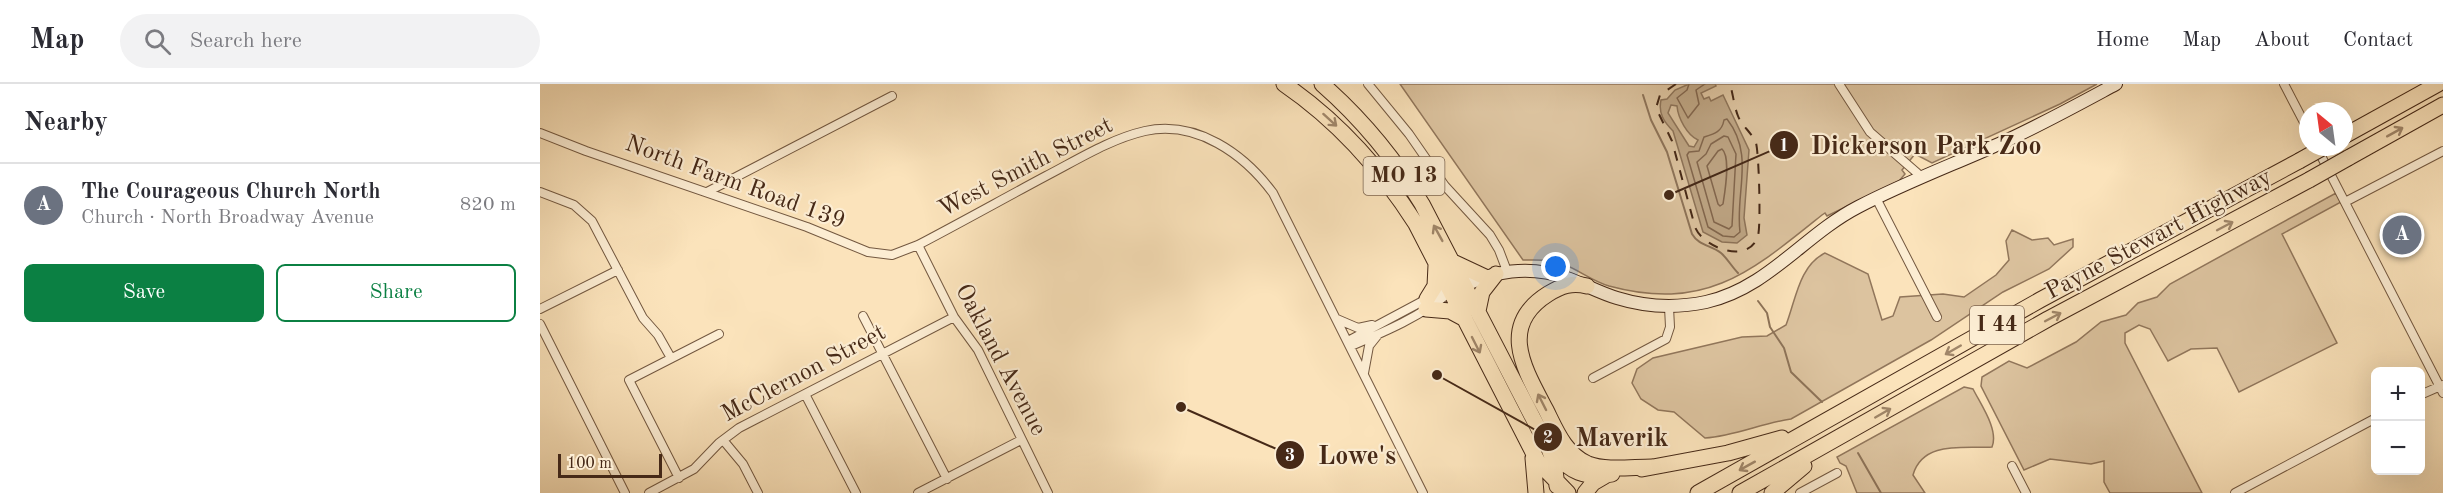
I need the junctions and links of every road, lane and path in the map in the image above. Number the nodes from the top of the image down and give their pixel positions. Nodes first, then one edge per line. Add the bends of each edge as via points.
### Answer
1 (1284, 84) edge
2 (1322, 84) edge
3 (1368, 84) edge
4 (1839, 84) edge
5 (2116, 84) edge
6 (2284, 84) edge
7 (2438, 84) edge
8 (892, 96) dead end
9 (2443, 105) edge
10 (2299, 113) edge
11 (2353, 131) edge
12 (540, 133) edge
13 (2443, 150) edge
14 (2308, 156) edge
15 (2322, 156) edge
16 (1923, 178) junction
17 (540, 192) edge
18 (707, 192) junction
19 (1876, 198) junction
20 (2345, 202) junction
21 (918, 245) junction
22 (1454, 262) junction
23 (1436, 265) junction
24 (618, 270) junction
25 (1496, 274) junction
26 (1465, 285) junction
27 (1587, 286) junction
28 (1450, 292) junction
29 (1426, 304) junction
30 (1669, 307) junction
31 (540, 309) edge
32 (1478, 311) junction
33 (863, 316) dead end
34 (954, 317) junction
35 (1937, 317) dead end
36 (1463, 318) junction
37 (1337, 319) junction
38 (1382, 323) junction
39 (540, 324) edge
40 (719, 334) dead end
41 (1377, 335) junction
42 (1349, 343) junction
43 (882, 353) junction
44 (671, 358) junction
45 (1364, 373) junction
46 (1593, 378) dead end
47 (2442, 388) edge
48 (805, 394) junction
49 (2425, 394) edge
50 (1832, 418) junction
51 (2371, 421) edge
52 (1851, 432) junction
53 (723, 440) junction
54 (1021, 440) junction
55 (1532, 449) junction
56 (1549, 449) junction
57 (2012, 466) dead end
58 (1652, 467) junction
59 (1837, 472) dead end
60 (1605, 476) junction
61 (679, 478) junction
62 (947, 479) junction
63 (1561, 490) edge
64 (626, 493) edge
65 (649, 493) edge
66 (758, 493) edge
67 (856, 493) edge
68 (918, 493) edge
69 (1048, 493) edge
70 (1423, 493) edge
71 (1536, 493) edge
72 (1585, 493) edge
73 (1698, 493) edge
74 (1740, 493) edge
75 (1772, 493) edge
76 (1800, 493) edge
77 (2026, 493) edge
78 (2235, 493) edge

1 -> 23 highway, MO 13 via 1326,117 1373,164 1416,224
22 -> 2 highway, MO 13 via 1394,161
3 - 25 street via 1410,134 1451,193 1490,235 1499,250
4 - 16 street via 1870,132
5 - 16 main road
6 - 10 street
7 - 11 highway
8 - 18 street
52 -> 9 highway, Payne Stewart Highway / I 44, bridge via 2048,319
12 - 18 street, North Farm Road 139
13 - 20 street
14 -> 50 highway, Payne Stewart Highway / I 44, bridge via 2040,300
15 - 20 street
16 - 19 main road
17 - 24 street via 574,205 588,216
18 - 21 street, North Farm Road 139 via 874,254 897,254
19 - 30 main road via 1832,222 1770,273 1743,289 1710,301
19 - 35 street
20 - 47 street
21 - 34 street, Oakland Avenue
21 - 37 street, West Smith Street via 1123,138 1154,130 1180,130 1206,137 1256,171 1273,193
22 - 25 highway
22 - 26 highway, MO 13
23 - 28 highway, MO 13
23 - 29 highway via 1435,286
24 - 31 street
24 - 44 street via 643,318
25 - 26 main road
25 - 27 main road via 1547,272
25 - 32 highway via 1482,292
26 - 28 main road
26 - 32 highway, MO 13
27 - 30 main road via 1626,301
58 -> 27 highway via 1600,466 1574,455 1559,435 1521,358 1520,330 1530,308 1564,285
28 - 29 street
28 - 36 highway, MO 13
29 - 36 highway
29 - 38 street
29 - 41 street
30 - 46 street via 1666,339
32 - 56 highway, MO 13
33 - 43 street
34 - 43 street, McClernon Street
34 - 54 street, Oakland Avenue via 978,350
36 -> 55 highway, MO 13
37 - 38 street via 1358,328
37 - 42 street, West Smith Street
38 - 42 street
39 - 64 street
40 - 44 street
41 - 42 street
41 - 45 street via 1369,346
42 - 45 street, West Smith Street
43 - 48 street, McClernon Street
43 - 62 street
44 - 61 street via 629,380
45 - 70 street, West Smith Street
47 - 49 street
48 - 53 street, McClernon Street
48 - 67 street
50 - 58 highway via 1757,446
50 -> 73 highway, Payne Stewart Highway / I 44
51 - 78 street
52 - 74 highway, Payne Stewart Highway / I 44
52 - 75 highway
53 - 61 street, McClernon Street via 700,464
53 - 66 street via 743,464
54 - 62 street
54 - 69 street, Oakland Avenue
55 - 63 highway, MO 13
55 - 71 highway
56 - 60 highway via 1575,472
56 - 63 highway, MO 13
57 - 77 street
58 - 60 highway
59 - 76 street
60 - 72 highway
61 - 65 street, McClernon Street
62 - 68 street

